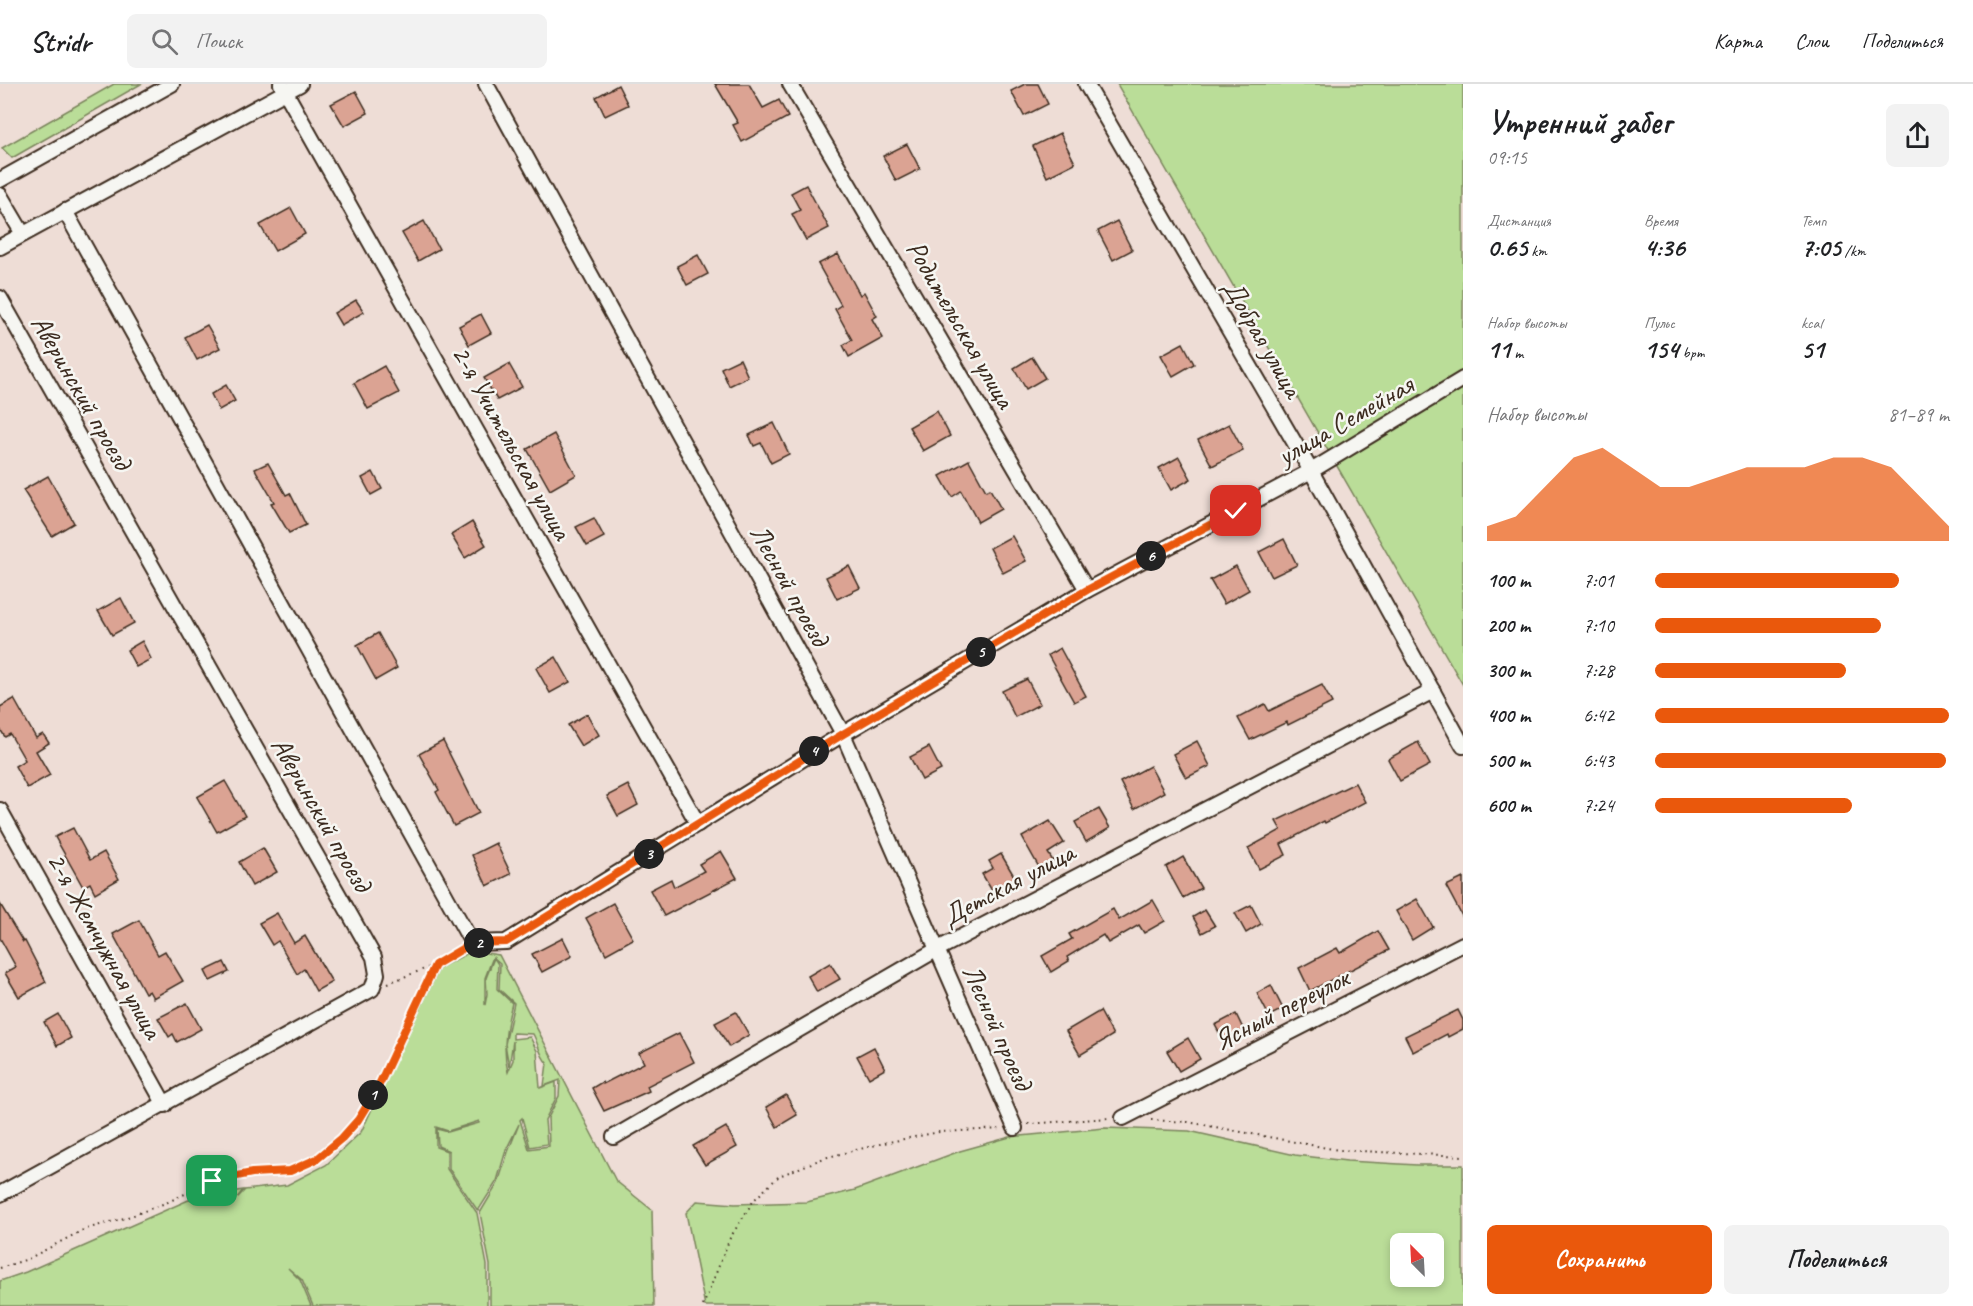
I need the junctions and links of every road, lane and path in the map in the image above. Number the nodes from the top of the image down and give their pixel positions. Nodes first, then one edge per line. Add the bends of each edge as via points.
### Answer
1 (172, 84) edge
2 (300, 84) edge
3 (486, 84) edge
4 (790, 84) edge
5 (1086, 84) edge
6 (283, 88) edge
7 (0, 180) edge
8 (0, 195) edge
9 (65, 211) junction
10 (23, 234) junction
11 (0, 247) edge
12 (0, 298) edge
13 (1463, 379) edge
14 (1311, 471) junction
15 (1087, 590) junction
16 (1433, 691) junction
17 (843, 734) junction
18 (1463, 746) edge
19 (0, 810) edge
20 (698, 824) junction
21 (472, 943) junction
22 (1463, 944) edge
23 (936, 950) junction
24 (435, 965) junction
25 (372, 989) junction
26 (165, 1105) junction
27 (1123, 1118) joint
28 (1145, 1120) dead end
29 (1015, 1128) junction
30 (614, 1137) dead end
31 (1463, 1155) edge
32 (0, 1194) edge
33 (0, 1268) edge
34 (703, 1306) edge

1 - 7 street
2 - 6 street
3 - 17 street, Лесной проезд
4 - 15 street, Родительская улица
5 - 14 street, Добрая улица
6 - 9 street
6 - 20 street, 2-я Учительская улица
8 - 10 street
9 - 10 street
9 - 21 street
10 - 11 street
12 - 25 street, Аверинский проезд via 374,957 377,974
13 - 14 street, улица Семейная
14 - 15 street, улица Семейная
14 - 16 street, Добрая улица
15 - 17 street, улица Семейная
16 - 18 street, Добрая улица
16 - 23 street, Детская улица
17 - 20 street, улица Семейная
17 - 23 street, Лесной проезд
19 - 26 street, 2-я Жемчужная улица
20 - 21 street, улица Семейная via 506,942
21 - 24 path
22 - 27 street, Ясный переулок
23 - 29 street, Лесной проезд
23 - 30 street, Детская улица
24 - 25 path
24 - 33 path via 365,1110 342,1138 317,1159 290,1171 212,1181 168,1202 83,1230 28,1259
25 - 26 street
26 - 32 street
27 - 29 path via 1035,1122
28 - 31 path via 1188,1122 1338,1150
29 - 34 path via 939,1132 884,1143 824,1158 779,1176 754,1200 730,1238

